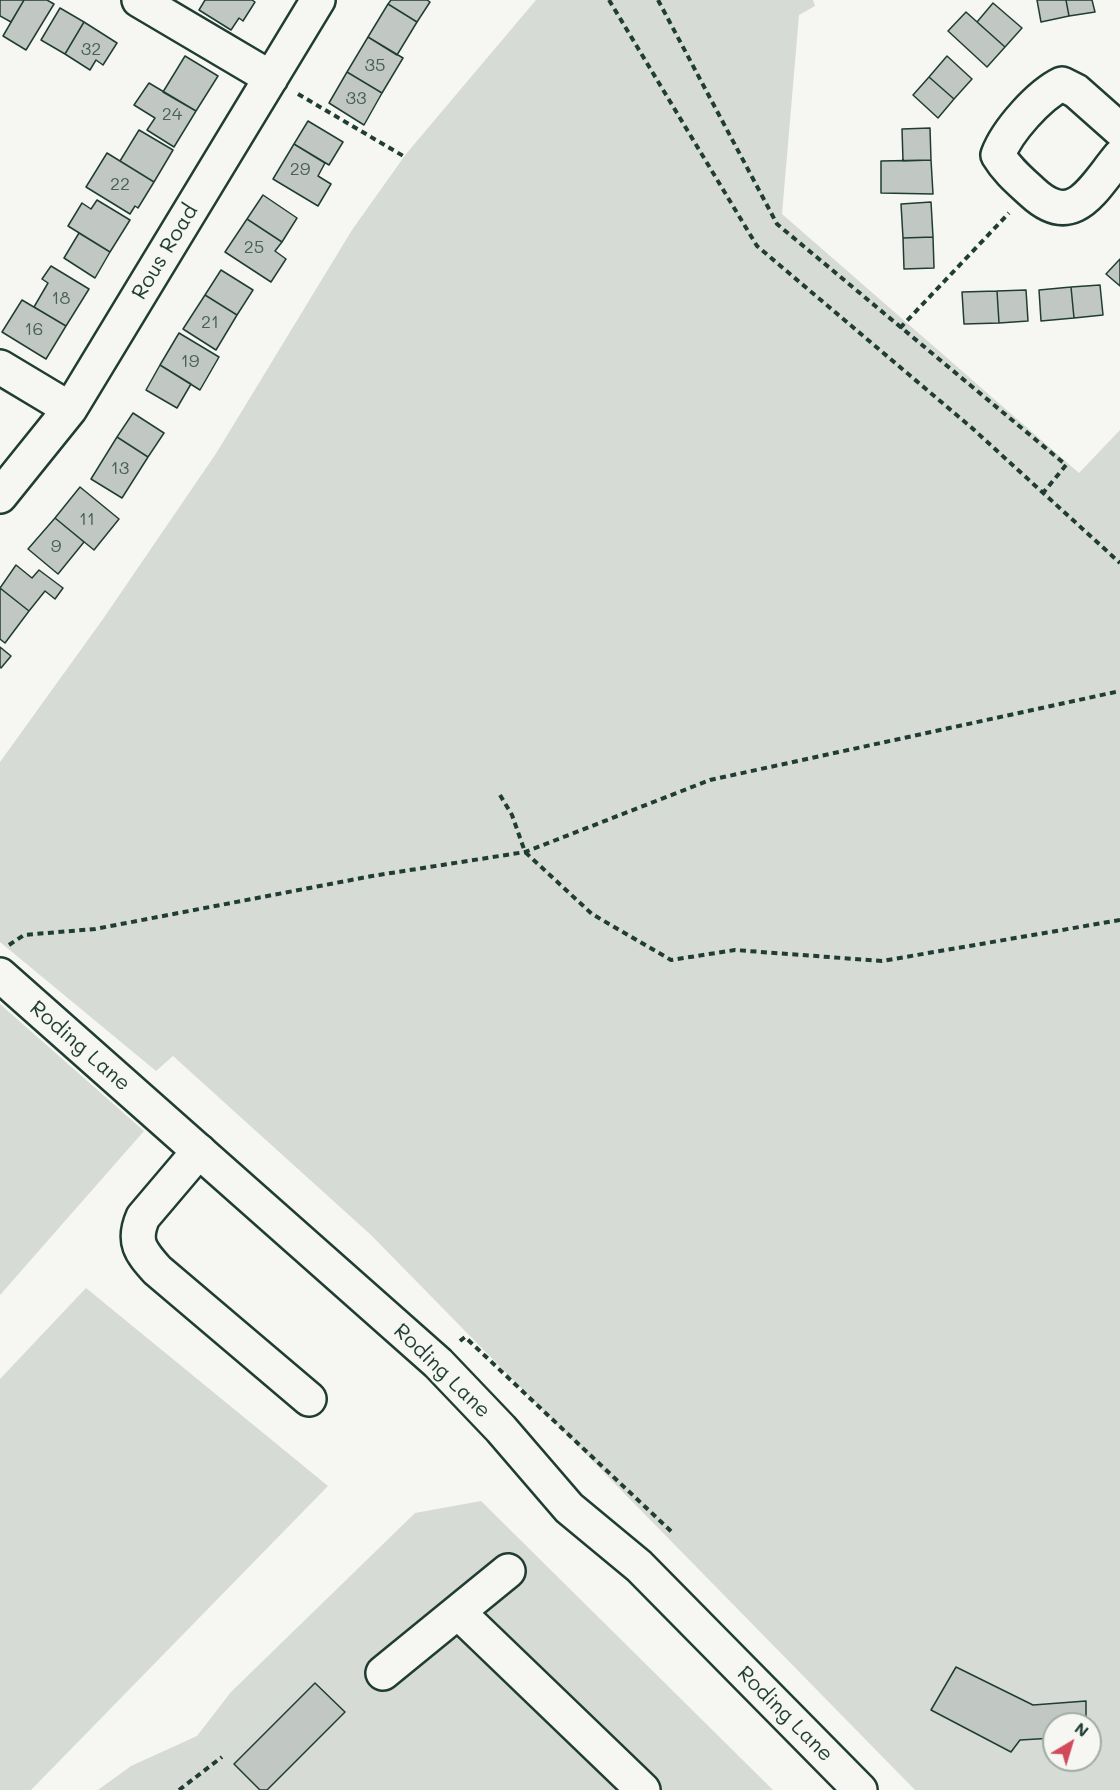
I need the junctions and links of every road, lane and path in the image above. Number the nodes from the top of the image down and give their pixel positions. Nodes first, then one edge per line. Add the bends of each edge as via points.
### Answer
1 (139, 0) edge
2 (318, 0) edge
3 (609, 0) edge
4 (658, 0) edge
5 (271, 78) junction
6 (1120, 130) edge
7 (1120, 156) edge
8 (405, 157) dead end
9 (1030, 190) junction
10 (900, 327) junction
11 (0, 367) edge
12 (70, 409) junction
13 (1043, 493) junction
14 (0, 496) edge
15 (1120, 562) edge
16 (1120, 691) edge
17 (500, 795) dead end
18 (525, 852) junction
19 (1120, 920) edge
20 (3, 961) edge
21 (200, 1151) junction
22 (449, 1374) junction
23 (309, 1399) dead end
24 (674, 1534) dead end
25 (508, 1571) dead end
26 (459, 1611) junction
27 (383, 1673) dead end
28 (222, 1757) dead end
29 (180, 1790) edge
30 (643, 1790) edge
31 (860, 1790) edge

1 - 5 street
2 - 5 street, Rous Road
3 - 13 path via 757,246
4 - 10 path via 777,224
5 - 8 path
5 - 12 street, Rous Road
6 - 9 street via 1062,84 1047,91 1003,142 998,155 1006,169
7 - 9 street via 1079,204 1062,210 1046,206
9 - 10 path
10 - 13 path via 1066,465
11 - 12 street
12 - 14 street, Rous Road
13 - 15 path
16 - 18 path via 710,780
17 - 18 path
18 - 19 path via 592,914 671,960 735,950 882,961
18 - 20 path via 372,876 95,929 24,935
20 - 21 street, Roding Lane
21 - 22 street, Roding Lane
21 - 23 street via 143,1217 137,1230 138,1244 158,1270
22 - 24 path via 465,1336
22 - 31 street, Roding Lane via 569,1508 639,1566
25 - 26 street
26 - 27 street
26 - 30 street
28 - 29 path

